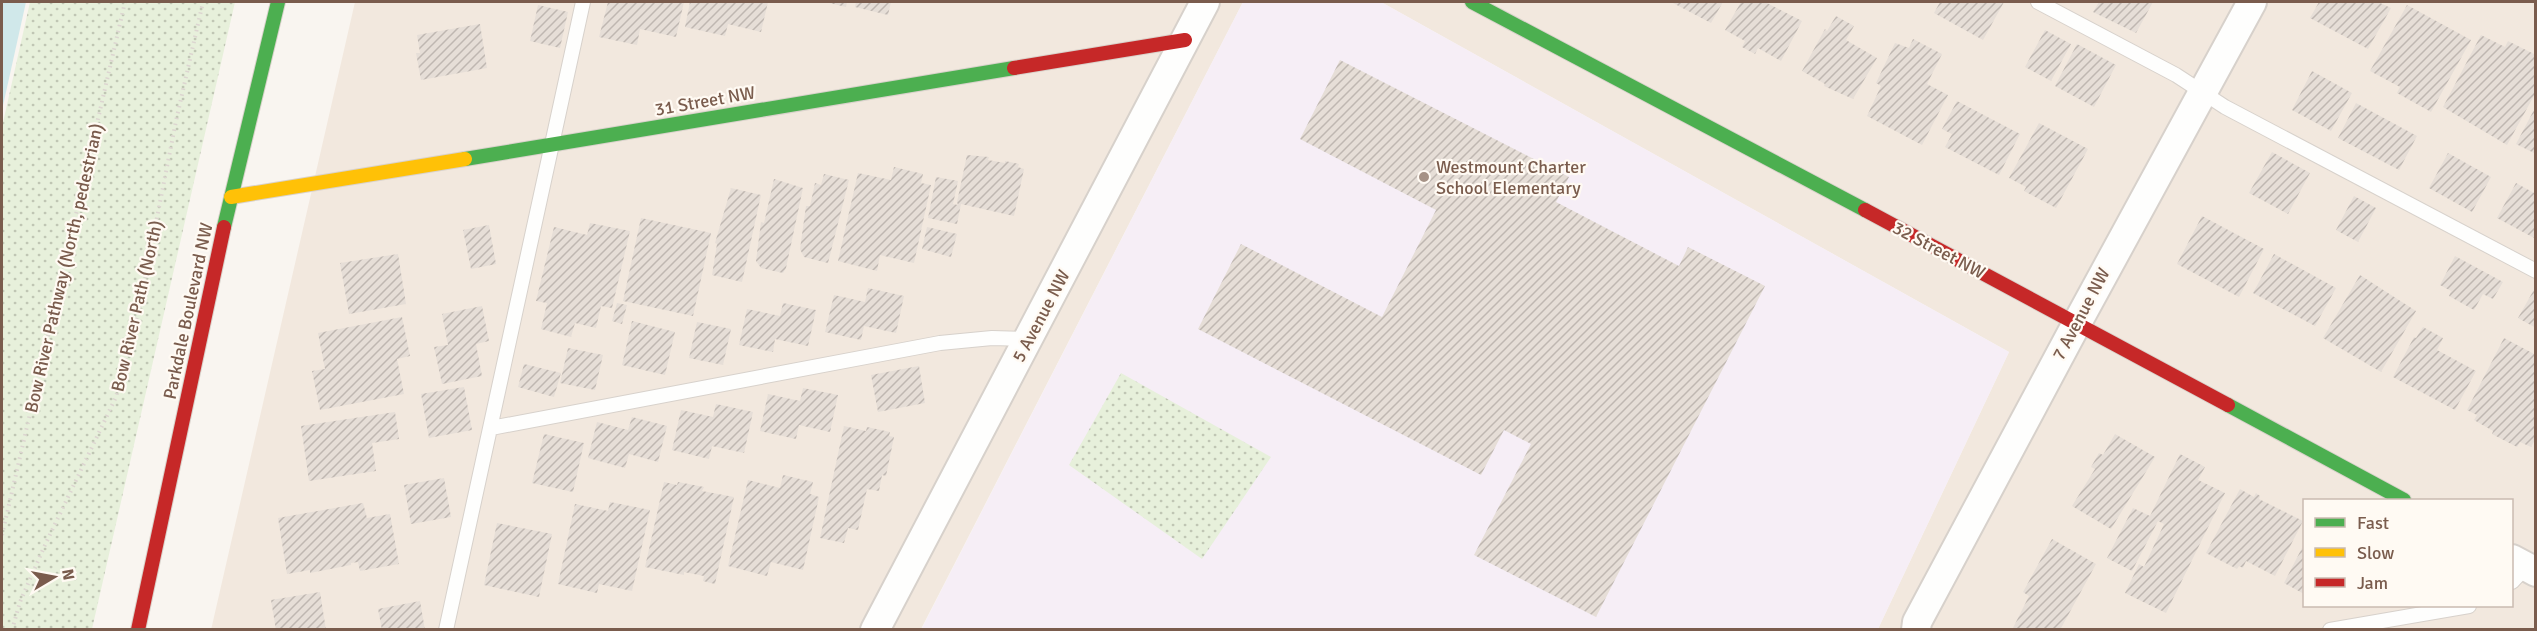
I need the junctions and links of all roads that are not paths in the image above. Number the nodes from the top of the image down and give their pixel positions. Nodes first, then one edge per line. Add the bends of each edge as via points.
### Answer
1 (278, 2) edge
2 (583, 2) edge
3 (1205, 2) edge
4 (1472, 2) edge
5 (2038, 2) edge
6 (2252, 2) edge
7 (1185, 40) junction
8 (2202, 92) junction
9 (552, 145) junction
10 (231, 197) junction
11 (2535, 271) edge
12 (2077, 323) junction
13 (1028, 339) junction
14 (491, 428) junction
15 (2400, 499) edge
16 (2463, 607) edge
17 (138, 630) edge
18 (446, 630) edge
19 (876, 630) edge
20 (1916, 630) edge
21 (2330, 630) edge

1 - 10 street, Parkdale Boulevard NW
2 - 9 lane
3 - 7 street, 5 Avenue NW
4 - 12 street, 32 Street NW
5 - 8 lane
6 - 8 street, 7 Avenue NW
7 - 9 street, 31 Street NW
7 - 13 street, 5 Avenue NW
8 - 11 lane
8 - 12 street, 7 Avenue NW
9 - 10 street, 31 Street NW
9 - 14 lane
10 - 17 street, Parkdale Boulevard NW
12 - 15 street, 32 Street NW
12 - 20 street, 7 Avenue NW
13 - 14 lane via 940,343
13 - 19 street, 5 Avenue NW
14 - 18 lane
16 - 21 lane

